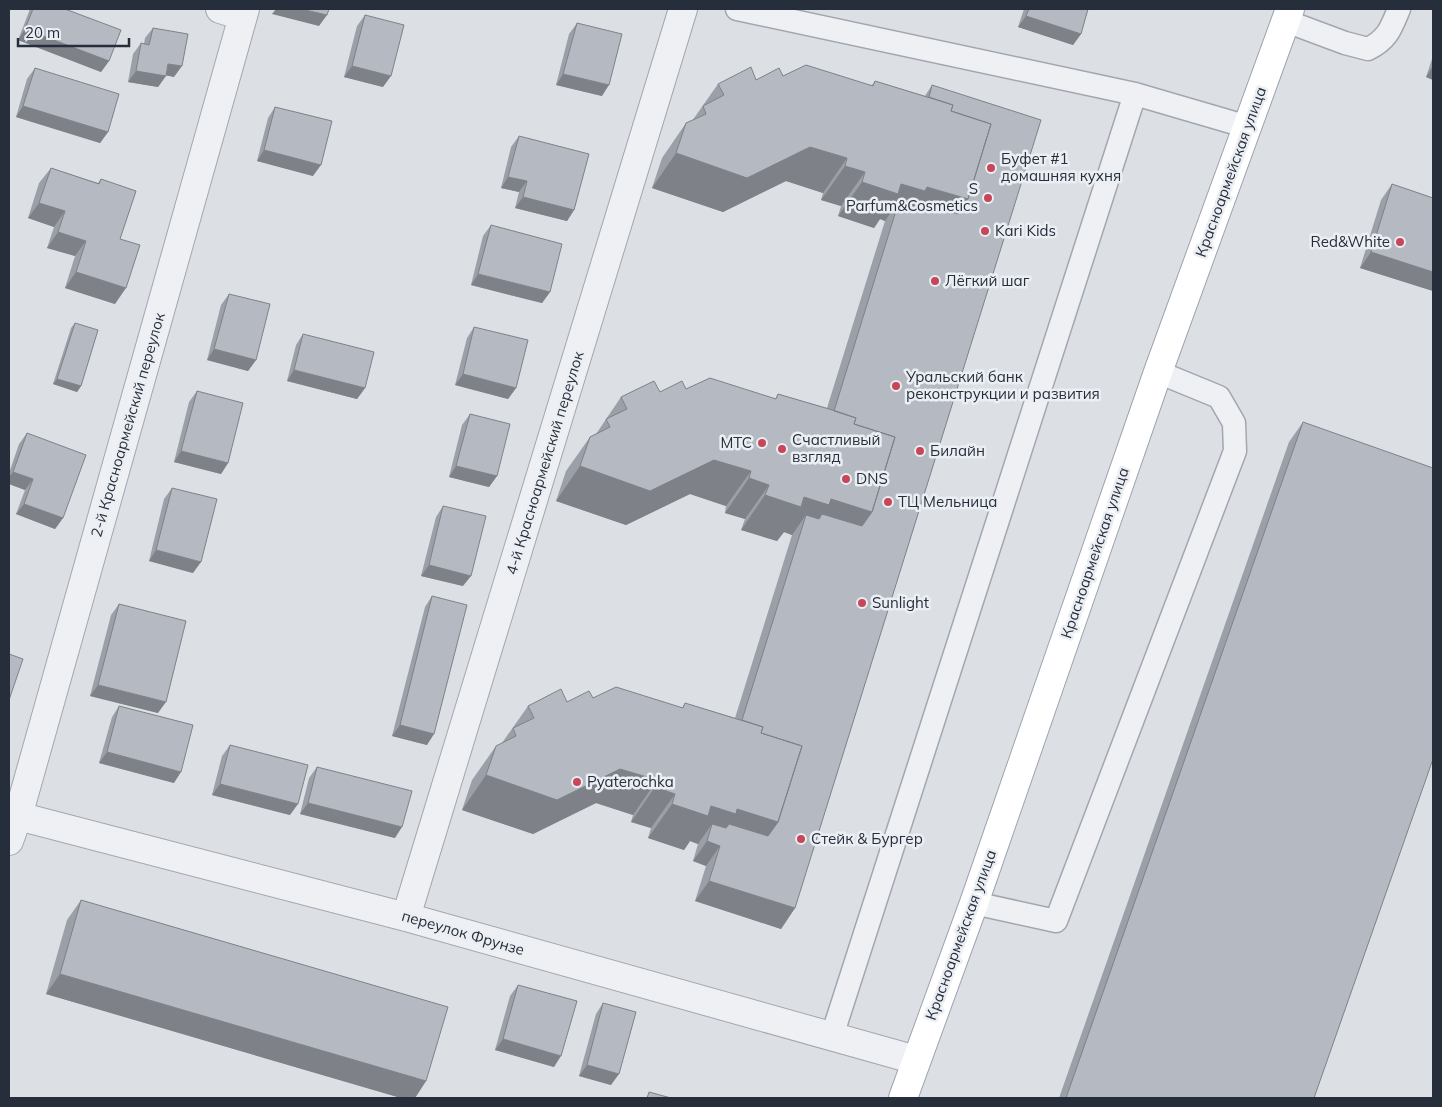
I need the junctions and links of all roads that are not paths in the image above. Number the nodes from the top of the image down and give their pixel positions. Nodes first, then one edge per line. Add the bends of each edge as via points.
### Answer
1 (683, 9) edge
2 (737, 9) edge
3 (1399, 9) edge
4 (236, 11) edge
5 (1288, 15) edge
6 (1135, 94) junction
7 (1248, 127) junction
8 (1158, 372) junction
9 (13, 814) edge
10 (9, 841) edge
11 (974, 903) junction
12 (406, 917) junction
13 (832, 1036) junction
14 (916, 1060) junction
15 (903, 1098) edge

1 - 12 street, 4-й Красноармейский переулок
2 - 6 lane
3 - 5 lane via 1381,43 1368,49 1345,43
4 - 9 street, 2-й Красноармейский переулок
5 - 7 main road, Красноармейская улица
6 - 7 lane
6 - 13 lane
7 - 8 main road, Красноармейская улица
8 - 11 main road, Красноармейская улица
8 - 11 lane via 1219,397 1234,423 1235,451 1056,922
9 - 10 street, 2-й Красноармейский переулок
9 - 12 street, переулок Фрунзе
11 - 14 main road, Красноармейская улица
12 - 13 street, переулок Фрунзе
13 - 14 street, переулок Фрунзе
14 - 15 main road, Красноармейская улица

